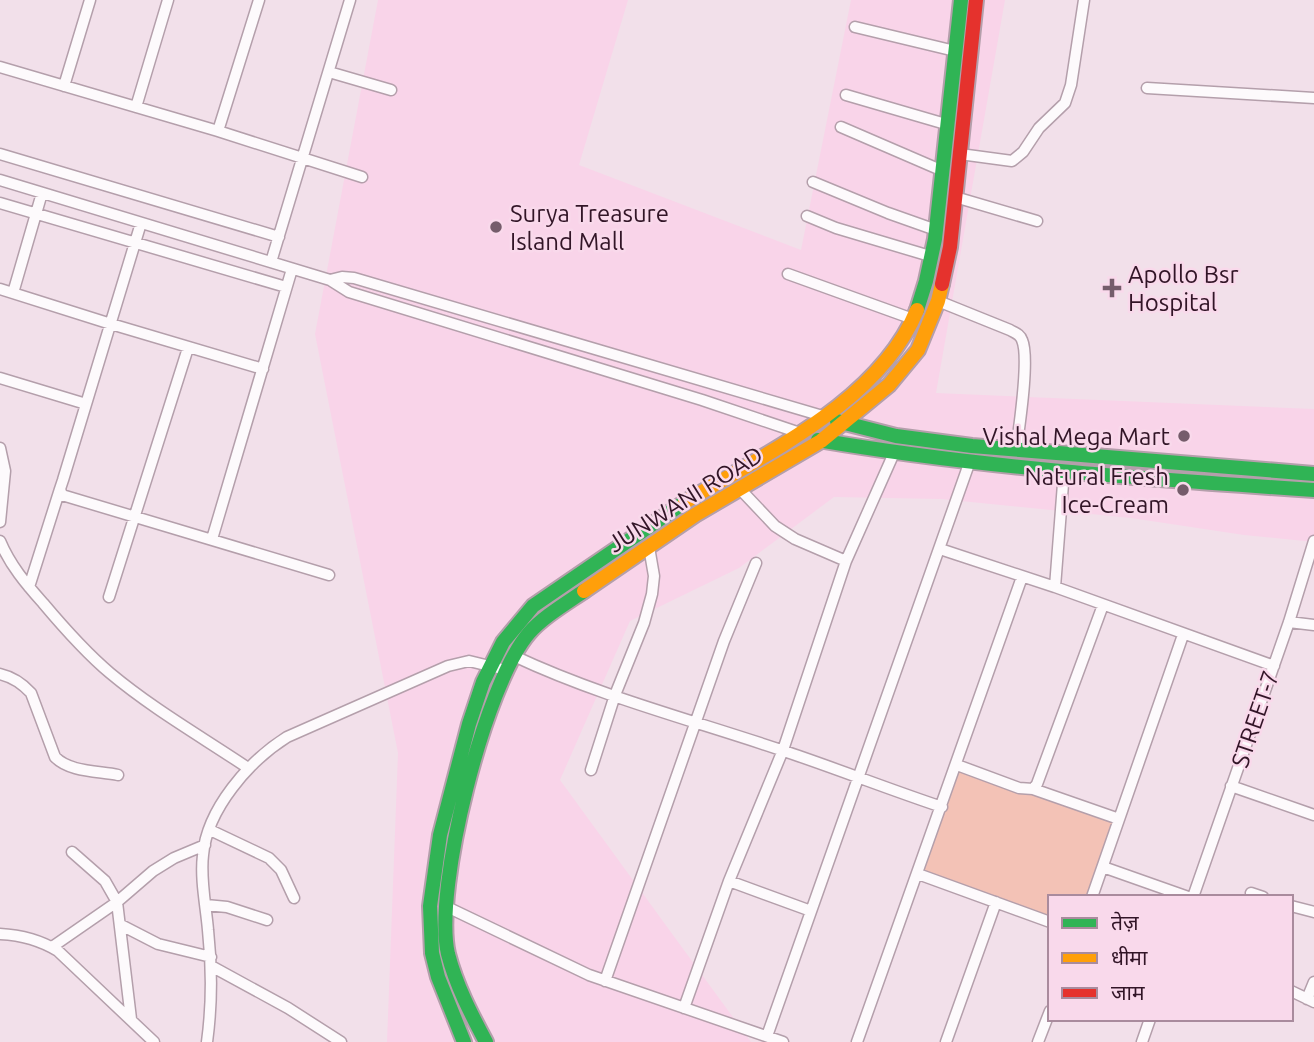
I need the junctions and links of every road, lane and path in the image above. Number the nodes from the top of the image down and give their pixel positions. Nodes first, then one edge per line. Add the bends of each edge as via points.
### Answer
1 (90, 0) edge
2 (168, 0) edge
3 (259, 0) edge
4 (350, 0) edge
5 (961, 0) edge
6 (976, 0) edge
7 (1084, 0) edge
8 (855, 27) dead end
9 (955, 51) junction
10 (0, 67) edge
11 (329, 72) junction
12 (64, 86) junction
13 (1147, 88) dead end
14 (391, 90) dead end
15 (846, 95) dead end
16 (1314, 98) edge
17 (136, 107) junction
18 (949, 125) junction
19 (841, 127) dead end
20 (218, 131) junction
21 (0, 154) edge
22 (960, 154) junction
23 (302, 158) junction
24 (943, 171) junction
25 (362, 177) dead end
26 (0, 180) edge
27 (813, 182) dead end
28 (42, 193) junction
29 (955, 197) junction
30 (0, 204) edge
31 (36, 214) junction
32 (807, 216) dead end
33 (1037, 221) dead end
34 (141, 223) junction
35 (936, 230) junction
36 (279, 237) junction
37 (134, 243) junction
38 (930, 256) junction
39 (271, 262) junction
40 (292, 268) junction
41 (788, 274) dead end
42 (330, 280) junction
43 (286, 287) junction
44 (0, 289) edge
45 (13, 293) junction
46 (938, 301) junction
47 (913, 320) junction
48 (111, 324) junction
49 (188, 348) junction
50 (263, 369) junction
51 (0, 378) edge
52 (709, 384) junction
53 (702, 400) junction
54 (86, 404) junction
55 (826, 418) junction
56 (844, 424) junction
57 (800, 433) junction
58 (821, 441) junction
59 (0, 448) edge
60 (1016, 450) junction
61 (894, 453) junction
62 (971, 461) junction
63 (1064, 471) junction
64 (1314, 474) edge
65 (60, 489) junction
66 (740, 489) junction
67 (1314, 490) edge
68 (135, 517) junction
69 (0, 522) edge
70 (212, 539) junction
71 (0, 541) edge
72 (1314, 541) edge
73 (649, 547) junction
74 (940, 549) junction
75 (846, 561) junction
76 (756, 563) dead end
77 (329, 575) dead end
78 (1022, 577) junction
79 (29, 587) junction
80 (1055, 587) junction
81 (109, 597) dead end
82 (1103, 605) junction
83 (1289, 622) junction
84 (1314, 625) edge
85 (1182, 635) junction
86 (514, 656) junction
87 (492, 665) junction
88 (1273, 666) junction
89 (506, 670) junction
90 (0, 674) edge
91 (615, 695) junction
92 (695, 722) junction
93 (783, 750) junction
94 (957, 765) junction
95 (248, 768) junction
96 (592, 769) dead end
97 (463, 774) junction
98 (118, 775) dead end
99 (859, 779) junction
100 (1231, 786) junction
101 (1033, 789) junction
102 (942, 807) junction
103 (1314, 815) edge
104 (1119, 819) junction
105 (210, 830) junction
106 (205, 845) junction
107 (72, 852) dead end
108 (1103, 867) junction
109 (918, 874) junction
110 (729, 881) junction
111 (1251, 893) dead end
112 (1093, 895) edge
113 (1182, 895) edge
114 (1194, 895) edge
115 (1257, 895) edge
116 (294, 898) dead end
117 (117, 902) junction
118 (996, 902) junction
119 (206, 905) junction
120 (445, 906) junction
121 (1293, 906) edge
122 (811, 911) junction
123 (1314, 912) edge
124 (267, 920) dead end
125 (1048, 921) edge
126 (121, 925) junction
127 (0, 934) edge
128 (52, 947) junction
129 (211, 961) junction
130 (605, 981) junction
131 (1314, 982) edge
132 (1293, 992) edge
133 (1311, 1000) edge
134 (684, 1008) junction
135 (1048, 1016) edge
136 (132, 1020) junction
137 (1149, 1021) edge
138 (766, 1036) junction
139 (154, 1042) edge
140 (207, 1042) edge
141 (341, 1042) edge
142 (464, 1042) edge
143 (485, 1042) edge
144 (783, 1042) edge
145 (858, 1042) edge
146 (946, 1042) edge
147 (1038, 1042) edge
148 (1142, 1042) edge

1 - 12 street
2 - 17 street
3 - 20 street
4 - 11 street
5 - 9 main road, JUNWANI ROAD
6 - 22 main road, JUNWANI ROAD
7 - 22 street via 1065,103 1012,161
8 - 9 street
9 - 18 main road, JUNWANI ROAD
10 - 12 street
11 - 14 street
11 - 23 street
12 - 17 street
13 - 16 street
15 - 18 street
17 - 20 street
18 - 24 main road, JUNWANI ROAD
19 - 24 street
20 - 23 street
21 - 36 street
22 - 29 main road, JUNWANI ROAD
23 - 25 street
23 - 36 street
24 - 35 main road, JUNWANI ROAD
26 - 28 street
27 - 35 street
28 - 31 street
28 - 34 street
29 - 33 street
29 - 46 main road, JUNWANI ROAD
30 - 31 street
31 - 37 street
31 - 45 street
32 - 38 street
34 - 37 street
34 - 39 street
35 - 38 main road, JUNWANI ROAD
36 - 39 street
37 - 43 street
37 - 48 street
38 - 47 main road, JUNWANI ROAD
39 - 40 street
40 - 42 street
40 - 43 street
41 - 47 street
42 - 52 street via 354,278
42 - 53 street via 349,292
43 - 50 street
44 - 45 street
45 - 48 street
46 - 56 main road, JUNWANI ROAD via 905,368
46 - 60 street via 1019,334 1023,341
47 - 55 main road, JUNWANI ROAD via 877,369
48 - 49 street
48 - 54 street
49 - 50 street
49 - 68 street
50 - 70 street
51 - 54 street
52 - 53 street
52 - 55 street
53 - 57 street
54 - 65 street
55 - 56 main road
55 - 57 main road, JUNWANI ROAD
56 - 58 main road, JUNWANI ROAD
56 - 60 main road via 896,436
57 - 58 main road
57 - 87 main road, JUNWANI ROAD via 683,503 546,597 517,621
58 - 61 main road
58 - 66 main road, JUNWANI ROAD
59 - 69 street via 5,471
60 - 64 main road
61 - 62 main road
61 - 75 street
62 - 63 main road
62 - 74 street
63 - 67 main road
63 - 80 street
65 - 68 street via 68,498
65 - 79 street
66 - 73 main road, JUNWANI ROAD
66 - 75 street via 775,526
68 - 70 street
68 - 81 street
70 - 77 street
71 - 79 street
72 - 83 street, STREET-7
73 - 86 main road, JUNWANI ROAD via 558,609 529,633
73 - 91 street via 652,594
74 - 78 street
74 - 99 street
75 - 93 street
76 - 92 street
78 - 80 street
78 - 94 street
79 - 95 street via 109,672
80 - 82 street
82 - 85 street
82 - 101 street
83 - 84 street
83 - 88 street, STREET-7
85 - 88 street
85 - 104 street
86 - 89 main road, JUNWANI ROAD
86 - 91 street
87 - 89 street
87 - 95 street via 469,661 448,666 287,737
87 - 97 main road, JUNWANI ROAD via 476,702
88 - 100 street, STREET-7
89 - 97 main road, JUNWANI ROAD
90 - 98 street via 31,693 60,763
91 - 92 street
91 - 96 street
92 - 93 street
92 - 130 street
93 - 99 street
93 - 110 street
94 - 101 street
94 - 102 street
95 - 105 street
97 - 120 main road, JUNWANI ROAD
97 - 142 main road, JUNWANI ROAD via 437,846 430,901 438,976
99 - 102 street
99 - 122 street
100 - 103 street
100 - 114 street, STREET-7
101 - 104 street
102 - 109 street
104 - 108 street
105 - 106 street
105 - 116 street via 269,858 281,870
106 - 117 street via 153,871
106 - 119 street
107 - 117 street via 105,881
108 - 112 street
108 - 113 street
109 - 118 street
109 - 145 street
110 - 122 street
110 - 134 street
111 - 115 street
117 - 126 street
117 - 128 street
118 - 125 street
118 - 146 street
119 - 124 street via 227,906
119 - 129 street
120 - 130 street
120 - 143 main road, JUNWANI ROAD via 447,953
121 - 123 street
122 - 138 street
126 - 129 street via 159,944
126 - 136 street
127 - 128 street
128 - 136 street
129 - 140 street
129 - 141 street
130 - 134 street
131 - 133 street
132 - 133 street
134 - 138 street
135 - 147 street
136 - 139 street
137 - 148 street
138 - 144 street

